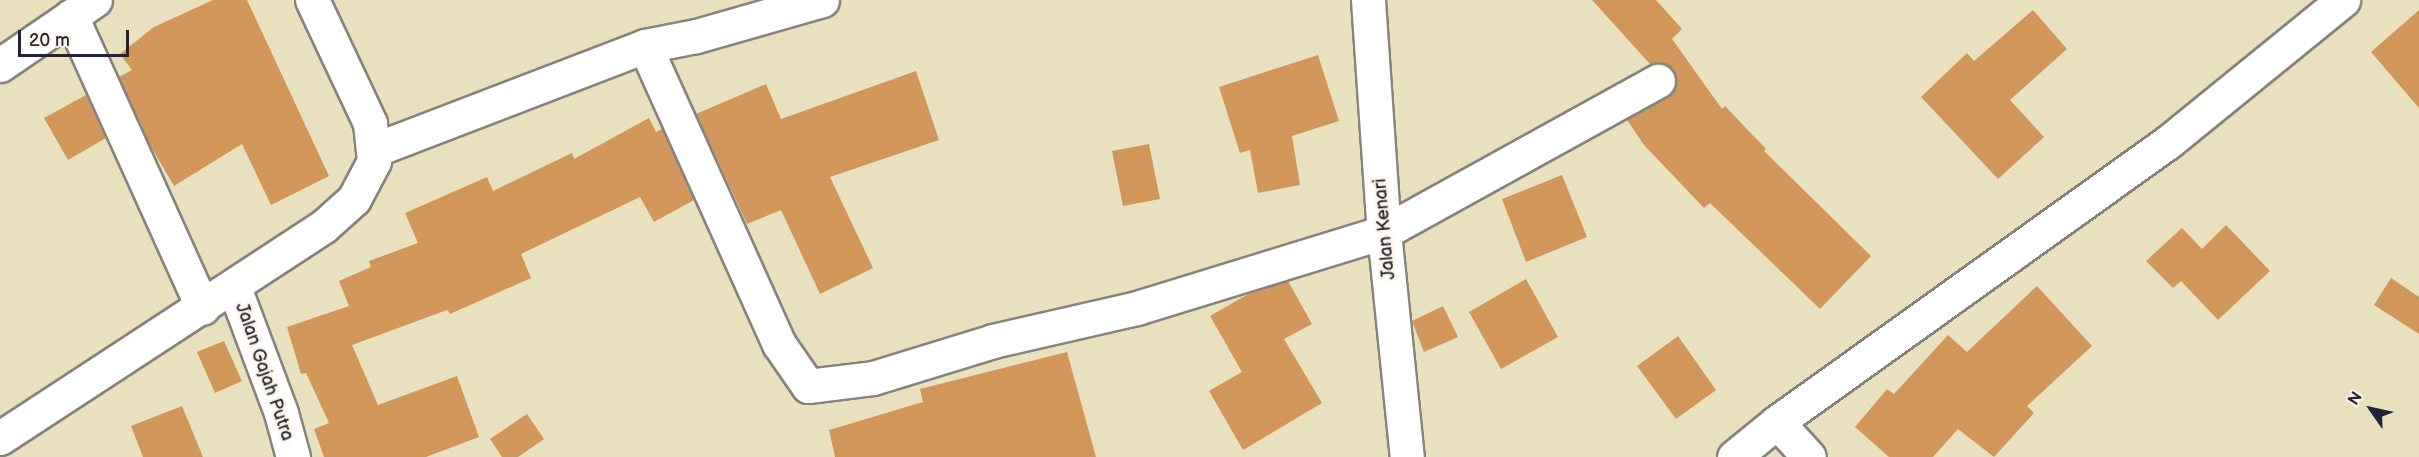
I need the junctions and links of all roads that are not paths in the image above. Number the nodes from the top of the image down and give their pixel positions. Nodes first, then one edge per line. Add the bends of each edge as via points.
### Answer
1 (312, 0) edge
2 (822, 0) edge
3 (1368, 0) edge
4 (2343, 0) edge
5 (83, 8) edge
6 (645, 45) junction
7 (0, 65) edge
8 (1658, 81) dead end
9 (374, 150) junction
10 (1384, 232) junction
11 (234, 287) junction
12 (203, 308) junction
13 (1777, 422) junction
14 (0, 438) edge
15 (293, 457) edge
16 (1407, 457) edge
17 (1734, 457) edge
18 (1809, 457) edge

1 - 9 street via 370,123
2 - 6 street via 696,36
3 - 10 street, Jalan Kenari
4 - 13 street via 2167,143
5 - 7 street
5 - 12 street
6 - 9 street
6 - 10 street via 779,344 808,386 873,378 993,342 1137,308
8 - 10 street
9 - 11 street via 374,161 354,199 324,226
10 - 16 street, Jalan Kenari
11 - 12 street
11 - 15 street, Jalan Gajah Putra via 281,413
12 - 14 street
13 - 17 street
13 - 18 street

